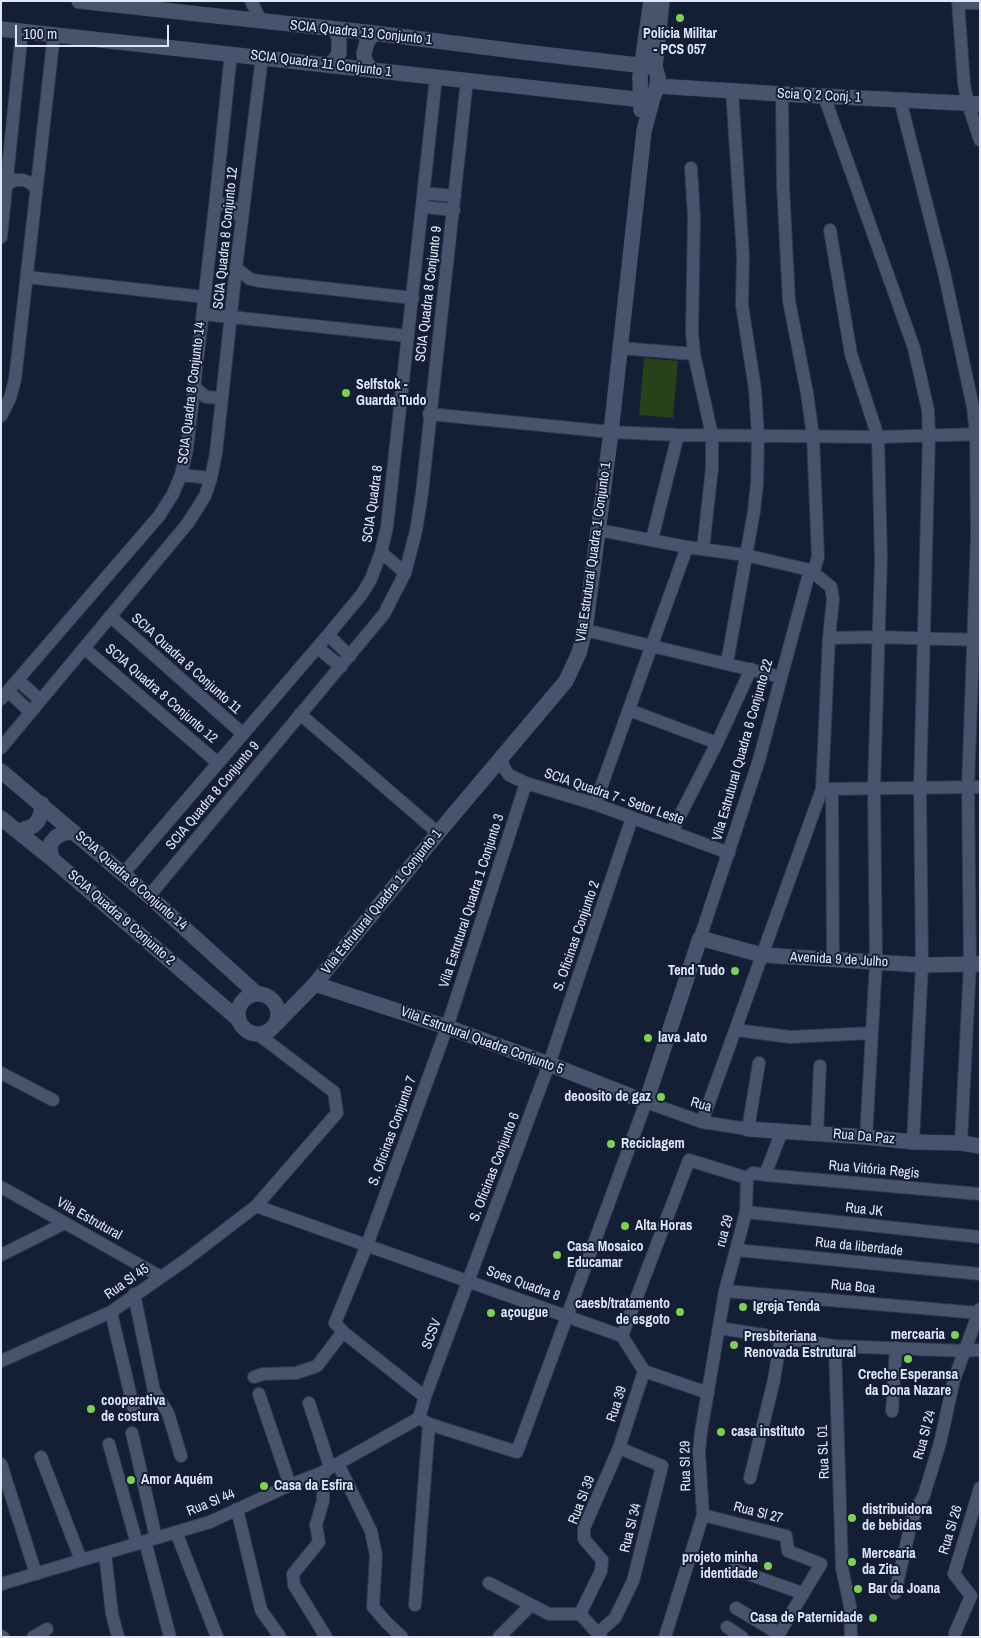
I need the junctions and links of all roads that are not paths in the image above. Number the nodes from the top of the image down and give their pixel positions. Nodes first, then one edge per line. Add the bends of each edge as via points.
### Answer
1 (79, 1) edge
2 (246, 1) edge
3 (251, 1) edge
4 (651, 1) edge
5 (662, 1) edge
6 (959, 2) edge
7 (980, 3) edge
8 (234, 18) junction
9 (260, 21) junction
10 (1, 29) edge
11 (335, 30) junction
12 (22, 31) junction
13 (374, 33) junction
14 (54, 34) junction
15 (231, 53) junction
16 (262, 57) junction
17 (328, 64) junction
18 (649, 66) junction
19 (370, 70) junction
20 (436, 77) junction
21 (467, 80) junction
22 (732, 91) junction
23 (782, 94) junction
24 (650, 96) junction
25 (824, 96) junction
26 (900, 100) junction
27 (974, 104) edge
28 (980, 140) edge
29 (690, 168) dead end
30 (7, 185) junction
31 (36, 189) junction
32 (424, 193) junction
33 (455, 196) junction
34 (215, 206) junction
35 (423, 206) junction
36 (454, 210) junction
37 (3, 211) edge
38 (242, 219) junction
39 (830, 230) dead end
40 (1, 237) edge
41 (236, 268) junction
42 (27, 277) junction
43 (204, 297) junction
44 (413, 298) junction
45 (202, 314) junction
46 (232, 316) junction
47 (408, 336) junction
48 (620, 348) junction
49 (694, 354) junction
50 (15, 380) junction
51 (1, 382) edge
52 (194, 388) junction
53 (222, 398) junction
54 (429, 414) junction
55 (1, 416) edge
56 (611, 432) junction
57 (978, 434) edge
58 (678, 435) junction
59 (712, 435) junction
60 (930, 435) junction
61 (758, 436) junction
62 (813, 436) junction
63 (878, 437) junction
64 (181, 474) junction
65 (211, 478) junction
66 (599, 530) junction
67 (652, 539) junction
68 (686, 547) junction
69 (703, 549) junction
70 (381, 552) junction
71 (745, 555) junction
72 (810, 570) junction
73 (405, 573) junction
74 (110, 616) junction
75 (585, 630) junction
76 (328, 636) junction
77 (878, 637) junction
78 (829, 638) junction
79 (924, 638) junction
80 (976, 640) edge
81 (652, 646) junction
82 (84, 648) junction
83 (318, 648) junction
84 (350, 656) junction
85 (727, 663) junction
86 (341, 667) junction
87 (751, 670) junction
88 (781, 677) junction
89 (18, 680) junction
90 (5, 695) edge
91 (40, 700) junction
92 (629, 710) junction
93 (30, 712) junction
94 (300, 714) junction
95 (243, 734) junction
96 (717, 743) junction
97 (1, 748) edge
98 (502, 758) junction
99 (218, 763) junction
100 (1, 771) edge
101 (526, 783) junction
102 (974, 787) edge
103 (874, 788) junction
104 (920, 788) junction
105 (827, 789) junction
106 (42, 804) junction
107 (595, 804) junction
108 (1, 818) edge
109 (632, 818) junction
110 (19, 831) junction
111 (672, 831) junction
112 (74, 832) junction
113 (438, 833) junction
114 (729, 853) junction
115 (52, 859) junction
116 (123, 874) junction
117 (149, 896) junction
118 (700, 938) junction
119 (762, 955) junction
120 (833, 960) junction
121 (876, 962) junction
122 (975, 964) edge
123 (922, 965) junction
124 (316, 984) junction
125 (263, 996) junction
126 (303, 996) junction
127 (238, 1020) junction
128 (276, 1024) junction
129 (447, 1027) junction
130 (736, 1030) junction
131 (872, 1033) junction
132 (259, 1034) junction
133 (759, 1063) dead end
134 (549, 1064) junction
135 (820, 1066) dead end
136 (1, 1072) edge
137 (53, 1100) dead end
138 (646, 1102) junction
139 (702, 1122) junction
140 (748, 1129) junction
141 (782, 1131) junction
142 (817, 1134) junction
143 (866, 1137) junction
144 (913, 1142) junction
145 (961, 1144) junction
146 (980, 1146) edge
147 (765, 1175) junction
148 (748, 1178) junction
149 (1, 1187) edge
150 (980, 1194) edge
151 (256, 1206) junction
152 (746, 1212) junction
153 (65, 1223) junction
154 (980, 1237) edge
155 (367, 1245) junction
156 (736, 1250) junction
157 (1, 1255) edge
158 (980, 1274) edge
159 (161, 1277) junction
160 (468, 1281) junction
161 (725, 1291) junction
162 (134, 1294) junction
163 (979, 1311) edge
164 (111, 1312) junction
165 (567, 1316) junction
166 (719, 1328) junction
167 (343, 1332) junction
168 (622, 1336) junction
169 (781, 1337) junction
170 (836, 1346) junction
171 (896, 1348) junction
172 (980, 1350) edge
173 (966, 1351) junction
174 (1, 1361) edge
175 (644, 1370) junction
176 (254, 1376) dead end
177 (708, 1393) junction
178 (260, 1394) dead end
179 (425, 1397) junction
180 (309, 1402) dead end
181 (134, 1410) dead end
182 (892, 1411) dead end
183 (424, 1421) junction
184 (132, 1433) dead end
185 (110, 1444) dead end
186 (619, 1448) junction
187 (181, 1456) dead end
188 (41, 1457) dead end
189 (1, 1464) edge
190 (330, 1467) junction
191 (750, 1478) dead end
192 (290, 1484) junction
193 (980, 1488) edge
194 (237, 1509) junction
195 (703, 1515) junction
196 (176, 1532) junction
197 (146, 1541) junction
198 (105, 1553) junction
199 (842, 1558) junction
200 (81, 1560) junction
201 (821, 1564) junction
202 (734, 1569) dead end
203 (36, 1574) junction
204 (490, 1583) dead end
205 (1, 1584) edge
206 (802, 1593) junction
207 (895, 1593) dead end
208 (414, 1605) dead end
209 (531, 1606) junction
210 (736, 1608) dead end
211 (580, 1614) junction
212 (727, 1627) dead end
213 (47, 1629) dead end
214 (956, 1633) dead end
215 (600, 1635) edge
216 (778, 1636) edge
217 (33, 1637) edge
218 (118, 1637) edge
219 (170, 1637) edge
220 (217, 1637) edge
221 (280, 1637) edge
222 (326, 1637) edge
223 (402, 1637) edge
224 (499, 1637) edge
225 (665, 1637) edge
226 (742, 1637) edge
227 (851, 1637) edge

1 - 8 street, SCIA Quadra 13 Conjunto 1
2 - 8 street
3 - 9 street
4 - 18 street
5 - 18 street
6 - 7 street
6 - 27 street via 964,84
8 - 9 street, SCIA Quadra 13 Conjunto 1
9 - 11 street, SCIA Quadra 13 Conjunto 1
10 - 12 street, SCIA Quadra 11 Conjunto 1
11 - 13 street, SCIA Quadra 13 Conjunto 1
11 - 17 street via 339,37 339,54
12 - 14 street, SCIA Quadra 11 Conjunto 1
12 - 30 street
13 - 18 street, SCIA Quadra 13 Conjunto 1
13 - 19 street via 364,52
14 - 15 street, SCIA Quadra 11 Conjunto 1
14 - 31 street
15 - 16 street, SCIA Quadra 11 Conjunto 1
15 - 34 street, SCIA Quadra 8 Conjunto 14
16 - 17 street, SCIA Quadra 11 Conjunto 1
16 - 38 street, SCIA Quadra 8 Conjunto 12
17 - 19 street, SCIA Quadra 11 Conjunto 1
18 - 24 street via 658,77
18 - 24 street via 640,77
19 - 20 street, SCIA Quadra 11 Conjunto 1
20 - 21 street, SCIA Quadra 11 Conjunto 1
20 - 32 street, SCIA Quadra 8
21 - 24 street, SCIA Quadra 11 Conjunto 1
21 - 33 street, SCIA Quadra 8 Conjunto 9
22 - 23 street, Scia Q 2 Conj. 1
22 - 24 street, Scia Q 2 Conj. 1
22 - 61 street via 743,255 742,305 755,389
23 - 25 street, Scia Q 2 Conj. 1
23 - 62 street, Vila Estrutural Quadra 6 Conjunto 22 via 782,186 789,301
24 - 48 street, Vila Estrutural Quadra 1 Conjunto 1
25 - 26 street, Scia Q 2 Conj. 1
25 - 60 street via 914,348 928,410
26 - 27 street, Scia Q 2 Conj. 1
26 - 57 street via 944,272
27 - 28 street
29 - 49 street via 694,217
30 - 31 street via 14,180 23,180
30 - 37 street
31 - 42 street
32 - 33 street
32 - 35 street, SCIA Quadra 8
33 - 36 street, SCIA Quadra 8 Conjunto 9
34 - 38 street via 232,206
34 - 43 street, SCIA Quadra 8 Conjunto 14
35 - 36 street
35 - 44 street, SCIA Quadra 8
36 - 54 street, SCIA Quadra 8 Conjunto 9
37 - 40 street
38 - 41 street, SCIA Quadra 8 Conjunto 12
39 - 63 street via 851,354
41 - 44 street via 250,279 259,281
41 - 46 street, SCIA Quadra 8 Conjunto 12
42 - 43 street
42 - 50 street
43 - 45 street, SCIA Quadra 8 Conjunto 14
44 - 47 street, SCIA Quadra 8
45 - 46 street
45 - 52 street, SCIA Quadra 8 Conjunto 14
46 - 47 street
46 - 53 street, SCIA Quadra 8 Conjunto 12
47 - 70 street, SCIA Quadra 8 via 387,527
48 - 49 street
48 - 56 street, Vila Estrutural Quadra 1 Conjunto 1
49 - 59 street
50 - 51 street
50 - 55 street
52 - 53 street via 206,397
52 - 64 street, SCIA Quadra 8 Conjunto 14
53 - 65 street, SCIA Quadra 8 Conjunto 12
54 - 56 street
54 - 73 street, SCIA Quadra 8 Conjunto 9 via 422,493
56 - 58 street
56 - 66 street, Vila Estrutural Quadra 1 Conjunto 1
57 - 60 street
57 - 80 street
58 - 59 street
58 - 67 street
59 - 61 street
59 - 69 street via 712,468
60 - 63 street
60 - 79 street
61 - 62 street
61 - 71 street via 757,483
62 - 63 street
62 - 72 street, Vila Estrutural Quadra 6 Conjunto 22 via 818,557 815,567
63 - 77 street via 881,559
64 - 65 street
64 - 89 street, SCIA Quadra 8 Conjunto 14 via 174,494 159,516
65 - 74 street, SCIA Quadra 8 Conjunto 12 via 205,496 188,523
66 - 67 street
66 - 75 street, Vila Estrutural Quadra 1 Conjunto 1
67 - 68 street
68 - 69 street
68 - 81 street
69 - 71 street
70 - 73 street
70 - 76 street, SCIA Quadra 8 via 372,579
71 - 72 street
71 - 85 street
72 - 78 street via 831,587
72 - 88 street, Vila Estrutural Quadra 6 Conjunto 22
73 - 84 street, SCIA Quadra 8 Conjunto 9 via 384,614
74 - 82 street, SCIA Quadra 8 Conjunto 12
74 - 95 street, SCIA Quadra 8 Conjunto 11
75 - 81 street
75 - 98 street, Vila Estrutural Quadra 1 Conjunto 1 via 566,681
76 - 83 street, SCIA Quadra 8
76 - 84 street
77 - 78 street
77 - 79 street
77 - 103 street
78 - 105 street
79 - 80 street
79 - 104 street
80 - 102 street
81 - 85 street
81 - 92 street
82 - 91 street, SCIA Quadra 8 Conjunto 12
82 - 99 street, SCIA Quadra 8 Conjunto 12
83 - 86 street
83 - 95 street, SCIA Quadra 8
84 - 86 street, SCIA Quadra 8 Conjunto 9
85 - 87 street
86 - 94 street, SCIA Quadra 8 Conjunto 9
87 - 88 street
87 - 96 street
88 - 114 street, Vila Estrutural Quadra 6 Conjunto 22
89 - 90 street, SCIA Quadra 8 Conjunto 14
89 - 91 street
90 - 93 street
91 - 93 street, SCIA Quadra 8 Conjunto 12
92 - 96 street
92 - 107 street
93 - 97 street, SCIA Quadra 8 Conjunto 12
94 - 113 street
94 - 117 street, SCIA Quadra 8 Conjunto 9
95 - 99 street, SCIA Quadra 8
96 - 111 street
98 - 101 street, SCIA Quadra 7 - Setor Leste via 510,775
98 - 113 street, Vila Estrutural Quadra 1 Conjunto 1
99 - 116 street, SCIA Quadra 8
100 - 106 street, SCIA Quadra 8 Conjunto 14
101 - 107 street, SCIA Quadra 7 - Setor Leste
101 - 129 street, Vila Estrutural Quadra 1 Conjunto 3
102 - 104 street
102 - 122 street
103 - 104 street
103 - 105 street
103 - 121 street
104 - 123 street
105 - 119 street
105 - 120 street
106 - 110 street via 33,826
106 - 112 street, SCIA Quadra 8 Conjunto 14
107 - 109 street, SCIA Quadra 7 - Setor Leste
108 - 110 street, SCIA Quadra 9 Conjunto 2
109 - 111 street, SCIA Quadra 7 - Setor Leste
109 - 134 street, S. Oficinas Conjunto 2
110 - 115 street, SCIA Quadra 9 Conjunto 2
111 - 114 street, SCIA Quadra 7 - Setor Leste
112 - 115 street via 64,833 51,843
112 - 116 street, SCIA Quadra 8 Conjunto 14
113 - 124 street, Vila Estrutural Quadra 1 Conjunto 1
114 - 118 street, Vila Estrutural Quadra 6 Conjunto 22
115 - 127 street, SCIA Quadra 9 Conjunto 2
116 - 117 street, SCIA Quadra 8 Conjunto 14
117 - 125 street, SCIA Quadra 8 Conjunto 14
118 - 119 street, Avenida 9 de Julho
118 - 138 street
119 - 120 street, Avenida 9 de Julho
119 - 130 street
120 - 121 street, Avenida 9 de Julho
121 - 123 street, Avenida 9 de Julho
121 - 131 street
122 - 123 street, Avenida 9 de Julho
122 - 145 street
123 - 144 street
124 - 126 street, Vila Estrutural Quadra 1 Conjunto 1
124 - 129 street, Vila Estrutural Quadra Conjunto 5
125 - 126 street via 287,1001
125 - 127 street via 248,996 238,1010
125 - 128 street via 275,1003 278,1010
126 - 128 street, Vila Estrutural Quadra 1 Conjunto 1
127 - 132 street via 246,1031
128 - 132 street
129 - 134 street, Vila Estrutural Quadra Conjunto 5
129 - 155 street, S. Oficinas Conjunto 7
130 - 131 street via 790,1037
130 - 139 street
131 - 143 street
132 - 151 street, Rua Sl 45 via 334,1092 336,1113
133 - 140 street
134 - 138 street, Vila Estrutural Quadra Conjunto 5
134 - 160 street, S. Oficinas Conjunto 6
135 - 142 street
136 - 137 street
138 - 139 street, Rua
138 - 165 street
139 - 140 street, Rua
140 - 141 street, Rua Da Paz
141 - 142 street, Rua Da Paz
141 - 147 street
142 - 143 street, Rua Da Paz
143 - 144 street, Rua Da Paz
144 - 145 street, Rua Da Paz
145 - 146 street, Rua Da Paz
147 - 148 street, Rua Vitória Regis via 753,1173
147 - 150 street, Rua Vitória Regis
148 - 152 street, rua 29
148 - 168 street via 689,1160
149 - 153 street, Vila Estrutural
151 - 155 street, Soes Quadra 8
151 - 159 street, Rua Sl 45
152 - 154 street, Rua JK
152 - 156 street, rua 29
153 - 157 street
153 - 159 street, Vila Estrutural
155 - 160 street, Soes Quadra 8
155 - 167 street, S. Oficinas Conjunto 7 via 335,1323
156 - 158 street, Rua da liberdade
156 - 161 street, rua 29
159 - 162 street, Rua Sl 45
160 - 165 street, Soes Quadra 8
160 - 179 street, SCSV
161 - 163 street, Rua Boa
161 - 166 street, Rua Sl 29
162 - 164 street, Rua Sl 45
162 - 187 street via 154,1391 168,1413
163 - 173 street, Rua Sl 24
164 - 174 street, Rua Sl 45
164 - 181 street
165 - 168 street, Soes Quadra 8
165 - 183 street via 517,1452
166 - 169 street
166 - 177 street, Rua Sl 29
167 - 176 street via 317,1366 296,1373
167 - 179 street
168 - 175 street
169 - 170 street
169 - 191 street
170 - 171 street
170 - 199 street, Rua SL 01
171 - 173 street
171 - 182 street
172 - 173 street
173 - 207 street, Rua Sl 24 via 954,1380 940,1444 924,1495 912,1518
175 - 177 street
175 - 186 street, Rua 39
177 - 195 street, Rua Sl 29 via 699,1452
178 - 192 street
179 - 183 street, SCSV
180 - 190 street
183 - 190 street, Rua Sl 44
183 - 208 street, SCSV
184 - 197 street
185 - 197 street
186 - 211 street, Rua Sl 39 via 584,1528 584,1539 602,1560 601,1571
186 - 215 street, Rua Sl 34 via 662,1466 633,1581 615,1618
188 - 200 street
189 - 203 street
190 - 192 street, Rua Sl 44
190 - 222 street via 316,1526 319,1542 293,1574 294,1585
190 - 223 street via 372,1530 376,1555 373,1607
192 - 194 street, Rua Sl 44
193 - 214 street, Rua Sl 26 via 954,1574 971,1596
194 - 196 street, Rua Sl 44 via 210,1522
194 - 221 street via 261,1610
195 - 201 street, Rua Sl 27 via 786,1536 788,1551
195 - 225 street, Rua Sl 29
196 - 197 street, Rua Sl 44
196 - 220 street
197 - 198 street, Rua Sl 44
197 - 219 street
198 - 200 street, Rua Sl 44
198 - 218 street
199 - 201 street
199 - 227 street, Rua SL 01 via 850,1606
200 - 203 street, Rua Sl 44
201 - 206 street
202 - 206 street
203 - 205 street, Rua Sl 44
204 - 209 street
206 - 216 street
209 - 211 street via 549,1614
209 - 224 street
210 - 216 street
211 - 215 street
212 - 226 street
213 - 217 street

